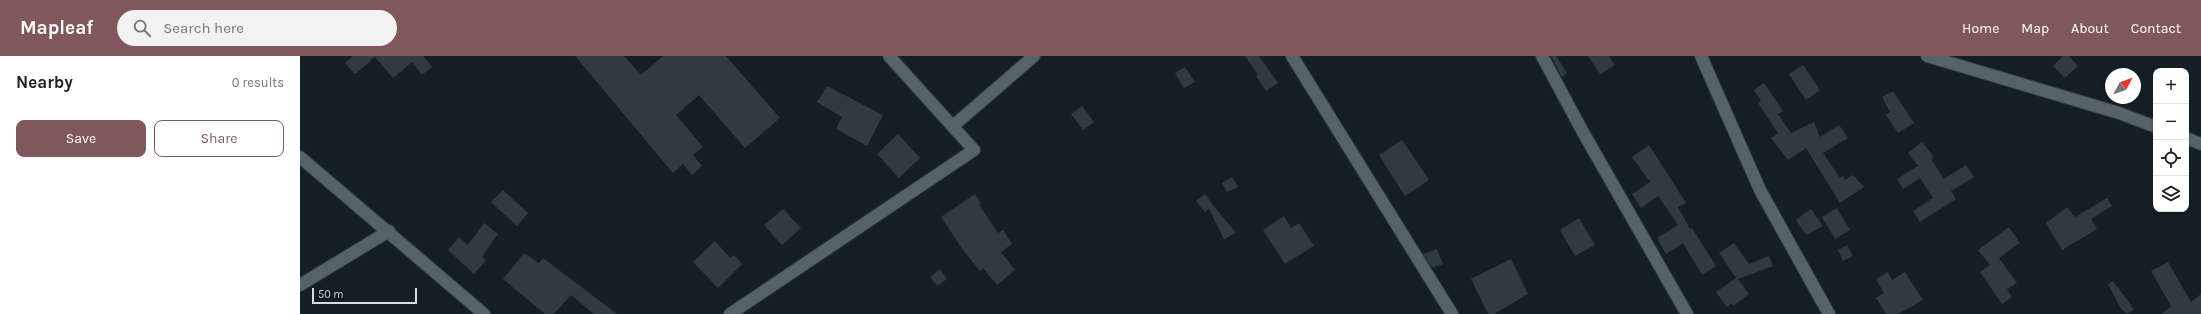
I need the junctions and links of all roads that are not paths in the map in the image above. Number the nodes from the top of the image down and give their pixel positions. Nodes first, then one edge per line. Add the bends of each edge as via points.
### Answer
1 (890, 56) edge
2 (1034, 56) edge
3 (1292, 56) edge
4 (1542, 56) edge
5 (1701, 56) edge
6 (1926, 56) edge
7 (953, 126) junction
8 (2153, 126) edge
9 (2189, 139) edge
10 (2201, 144) edge
11 (300, 157) edge
12 (389, 231) junction
13 (300, 285) edge
14 (484, 314) edge
15 (730, 314) edge
16 (1452, 314) edge
17 (1687, 314) edge
18 (1829, 314) edge

1 - 7 street
2 - 7 street
3 - 16 street
4 - 17 street
5 - 18 street via 1760,190
6 - 8 street via 2119,113
7 - 15 street via 974,150
9 - 10 street
11 - 12 street
12 - 13 street
12 - 14 street

